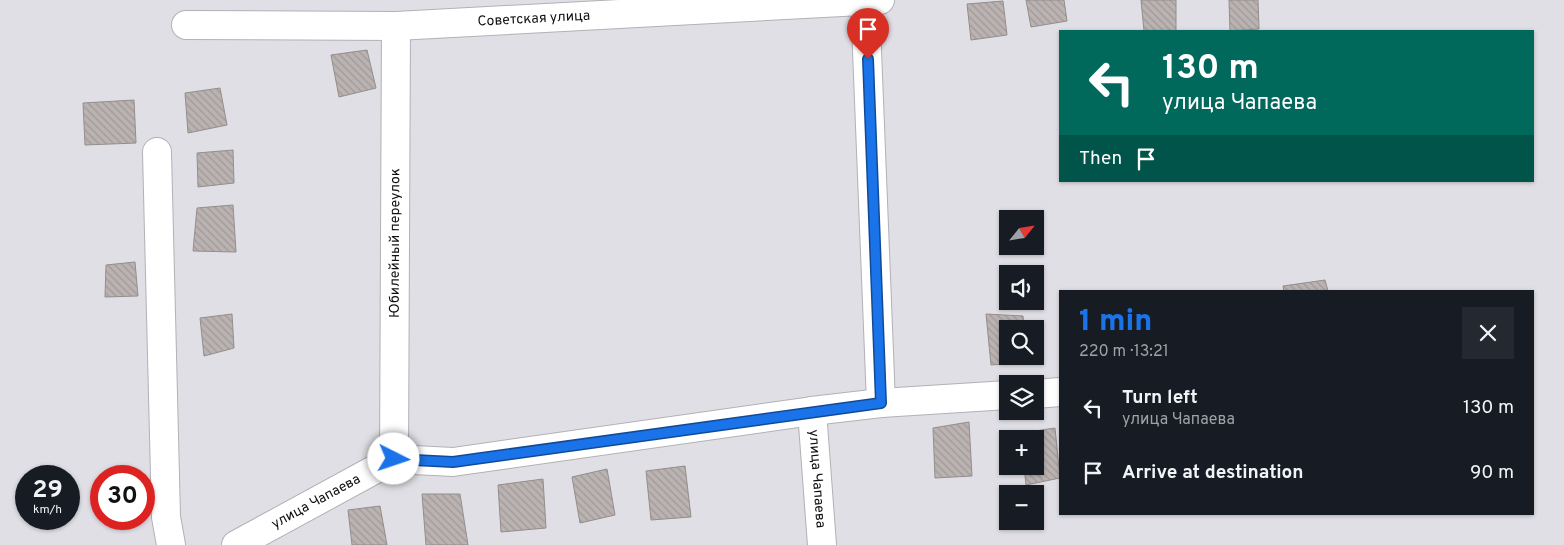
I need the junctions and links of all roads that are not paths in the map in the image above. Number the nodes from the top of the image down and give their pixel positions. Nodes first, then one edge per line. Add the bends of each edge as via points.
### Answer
1 (870, 1) edge
2 (186, 24) dead end
3 (396, 26) junction
4 (157, 152) dead end
5 (1059, 392) edge
6 (1044, 393) edge
7 (999, 396) edge
8 (881, 403) junction
9 (812, 412) junction
10 (394, 459) junction
11 (171, 545) edge
12 (236, 545) edge
13 (822, 545) edge

1 - 3 street, Советская улица
1 - 8 street
2 - 3 street, Советская улица
3 - 10 street, Юбилейный переулок
4 - 11 street via 166,517
5 - 6 street
7 - 8 street, улица Чапаева
8 - 9 street, улица Чапаева
9 - 10 street, улица Чапаева via 453,462
9 - 13 street, улица Чапаева
10 - 12 street, улица Чапаева

